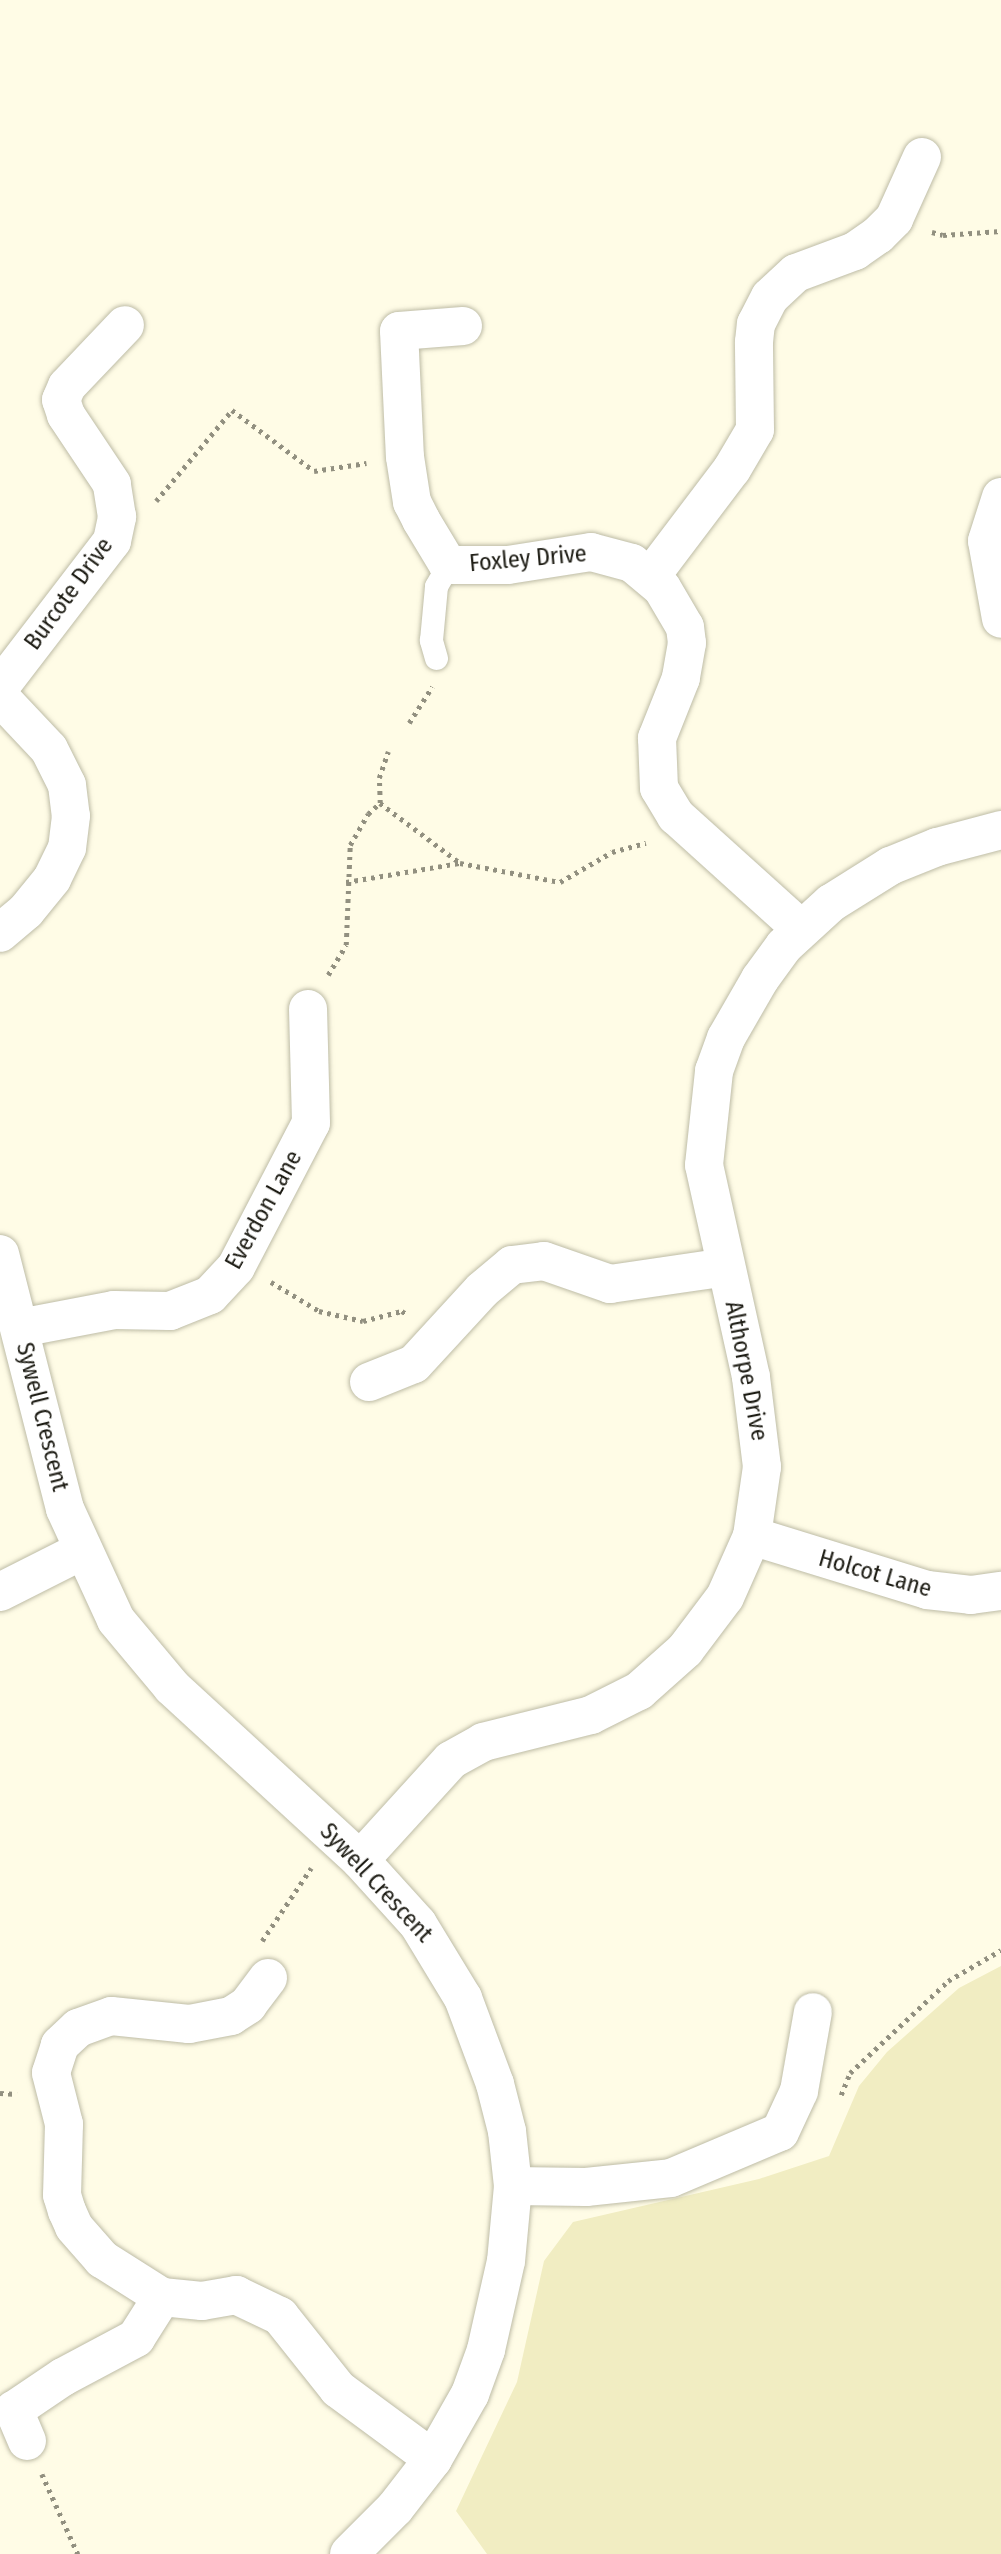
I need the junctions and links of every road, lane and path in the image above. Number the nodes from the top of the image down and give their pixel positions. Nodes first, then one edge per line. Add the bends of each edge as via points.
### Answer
1 (922, 157) dead end
2 (894, 219) junction
3 (1001, 231) edge
4 (125, 325) dead end
5 (463, 326) dead end
6 (405, 457) junction
7 (1001, 497) edge
8 (117, 517) junction
9 (448, 565) junction
10 (651, 576) junction
11 (1001, 619) edge
12 (436, 658) joint
13 (0, 687) edge
14 (0, 697) edge
15 (409, 723) dead end
16 (388, 752) dead end
17 (380, 803) junction
18 (1001, 830) edge
19 (699, 837) junction
20 (460, 863) junction
21 (346, 882) junction
22 (800, 928) junction
23 (0, 933) edge
24 (308, 1009) joint
25 (246, 1252) junction
26 (0, 1254) edge
27 (726, 1267) junction
28 (20, 1328) junction
29 (439, 1340) junction
30 (369, 1382) dead end
31 (752, 1536) junction
32 (81, 1551) junction
33 (1001, 1591) edge
34 (0, 1592) edge
35 (347, 1848) junction
36 (1001, 1950) edge
37 (268, 1978) joint
38 (813, 2012) dead end
39 (836, 2106) dead end
40 (513, 2186) junction
41 (162, 2297) junction
42 (27, 2441) joint
43 (433, 2459) junction
44 (78, 2554) edge
45 (349, 2554) edge

1 - 2 street
2 - 3 path via 943,235
2 - 10 street via 855,251 796,273 770,297 756,324 755,430 716,492
4 - 8 street, Burcote Drive via 67,386 61,400 66,415 108,475
5 - 6 street, Foxley Drive via 399,331
6 - 8 path via 314,471 232,410 149,509
6 - 9 street, Foxley Drive via 412,502
7 - 11 street via 987,541
8 - 13 street, Burcote Drive via 103,555
9 - 10 street, Foxley Drive via 508,565 591,552 612,555
9 - 12 lane via 436,586 431,640
10 - 19 street, Foxley Drive via 678,610 688,643 681,678 657,738 657,780 665,802
12 - 15 path via 441,672
14 - 23 street via 49,749 67,785 71,816 67,848 52,879
16 - 17 path via 379,778
17 - 20 path
17 - 21 path via 350,845
18 - 22 street, Althorpe Drive via 937,847 890,866 861,881
19 - 20 path via 682,854 664,845 628,846 560,883
19 - 22 street, Foxley Drive
20 - 21 path
21 - 24 path via 346,945
22 - 27 street, Althorpe Drive via 743,1006 714,1071 704,1165
24 - 25 street, Everdon Lane via 311,1123
25 - 28 street, Everdon Lane via 210,1295 170,1311 85,1314
25 - 29 path via 281,1291 319,1311 363,1321 402,1311
26 - 28 street, Sywell Crescent
27 - 29 street via 610,1284 561,1265 529,1259 500,1272
27 - 31 street, Althorpe Drive via 761,1439 759,1503
28 - 32 street, Sywell Crescent via 53,1466
29 - 30 street via 414,1364
31 - 33 street, Holcot Lane via 927,1590 971,1595
31 - 35 street, Althorpe Drive via 740,1569 708,1623 639,1691 591,1715 467,1749
32 - 34 street
32 - 35 street, Sywell Crescent via 116,1620 135,1646
35 - 37 path via 262,1939
35 - 40 street, Sywell Crescent via 418,1924 463,1998 495,2084
36 - 39 path via 948,1981 850,2073
37 - 41 street via 247,2005 231,2016 189,2024 139,2017 102,2018 68,2036 54,2058 52,2081 65,2143 62,2194 74,2227 119,2273
38 - 40 street via 799,2091 780,2132 671,2178 586,2187
40 - 43 street, Sywell Crescent via 504,2273 486,2350 470,2394
41 - 42 street via 136,2338 62,2377 14,2410
41 - 43 street via 202,2301 236,2295 271,2310 296,2333 338,2389
42 - 44 path
43 - 45 street, Sywell Crescent via 395,2508

